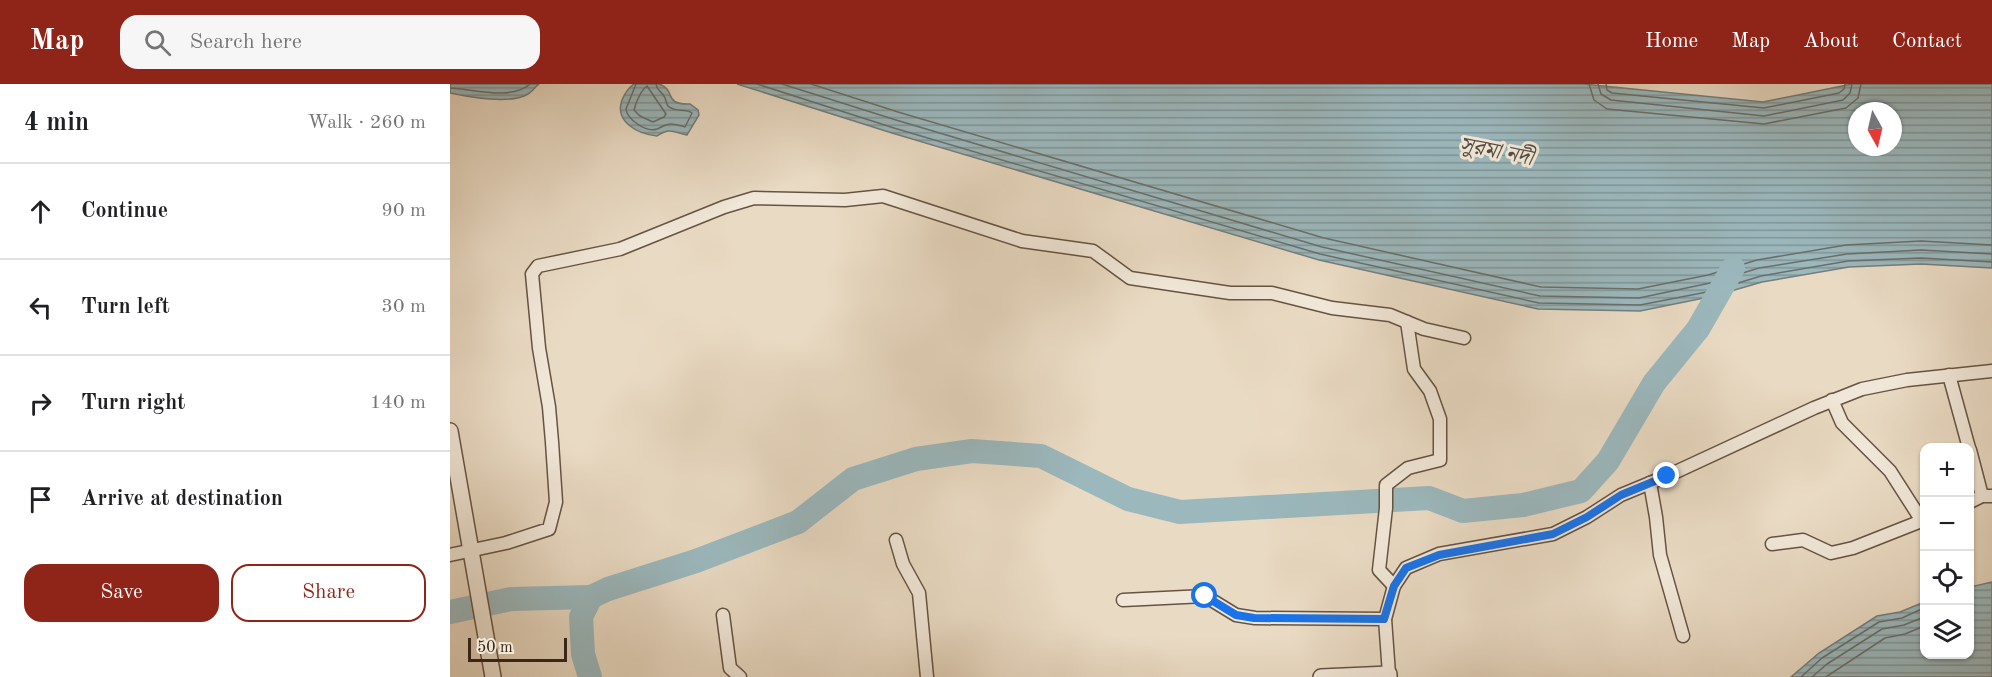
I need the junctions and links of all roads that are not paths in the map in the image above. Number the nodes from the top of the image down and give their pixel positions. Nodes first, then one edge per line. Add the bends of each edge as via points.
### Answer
1 (1407, 322) junction
2 (1464, 338) dead end
3 (1992, 370) edge
4 (1949, 375) junction
5 (1832, 400) junction
6 (450, 431) edge
7 (1968, 443) edge
8 (1974, 461) edge
9 (1650, 483) junction
10 (1987, 496) edge
11 (1920, 516) edge
12 (1920, 521) edge
13 (896, 540) dead end
14 (1772, 544) dead end
15 (472, 551) junction
16 (450, 555) edge
17 (1394, 586) junction
18 (1123, 600) dead end
19 (723, 615) dead end
20 (1384, 619) junction
21 (1683, 636) dead end
22 (1389, 676) edge
23 (494, 677) edge
24 (740, 677) edge
25 (927, 677) edge
26 (1321, 677) edge

1 - 2 street
1 - 15 street via 1390,315 1332,308 1272,293 1230,292 1130,278 1093,251 1022,241 883,196 845,200 754,198 620,249 538,266 532,274 556,502 549,530
1 - 17 street via 1414,369 1430,391 1440,419 1440,460 1408,468 1386,485 1379,570
3 - 4 street
4 - 5 street via 1862,388
4 - 7 street
5 - 9 street
5 - 11 street via 1842,423 1890,471
6 - 15 street
8 - 10 street
9 - 17 street via 1553,534 1439,555 1406,568
9 - 21 street via 1660,555
12 - 14 street via 1831,553 1803,540
13 - 25 street via 919,594
15 - 16 street
15 - 23 street
17 - 20 street
18 - 20 street via 1205,596 1236,615 1254,618
19 - 24 street via 730,668
20 - 22 street
22 - 26 street

